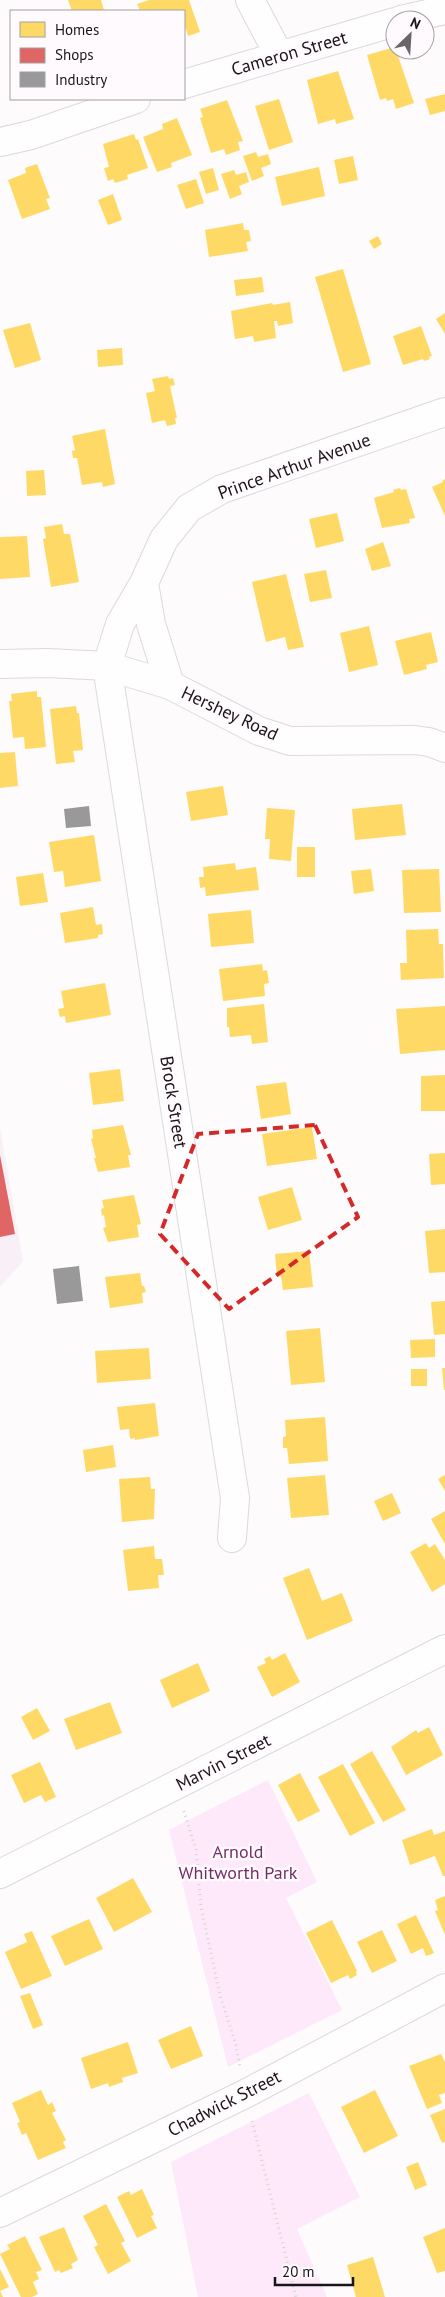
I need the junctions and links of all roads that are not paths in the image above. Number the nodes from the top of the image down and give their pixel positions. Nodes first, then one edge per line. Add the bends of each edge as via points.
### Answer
1 (250, 0) edge
2 (385, 25) edge
3 (279, 55) junction
4 (185, 84) edge
5 (133, 100) edge
6 (0, 142) edge
7 (445, 412) edge
8 (144, 583) junction
9 (0, 664) edge
10 (107, 666) junction
11 (170, 685) junction
12 (445, 748) edge
13 (232, 1538) dead end
14 (445, 1649) edge
15 (0, 1874) edge
16 (445, 1988) edge
17 (0, 2213) edge

1 - 3 street
2 - 3 street, Cameron Street
3 - 4 street, Cameron Street
5 - 6 street via 31,135
7 - 8 street, Prince Arthur Avenue via 222,489 189,508 164,539
8 - 10 street, Prince Arthur Avenue via 120,624
8 - 11 street via 151,624
9 - 10 street
10 - 11 street, Hershey Road
10 - 13 street, Brock Street via 235,1498
11 - 12 street, Hershey Road via 259,731 290,740 415,740
14 - 15 street, Marvin Street
16 - 17 street, Chadwick Street via 245,2094

